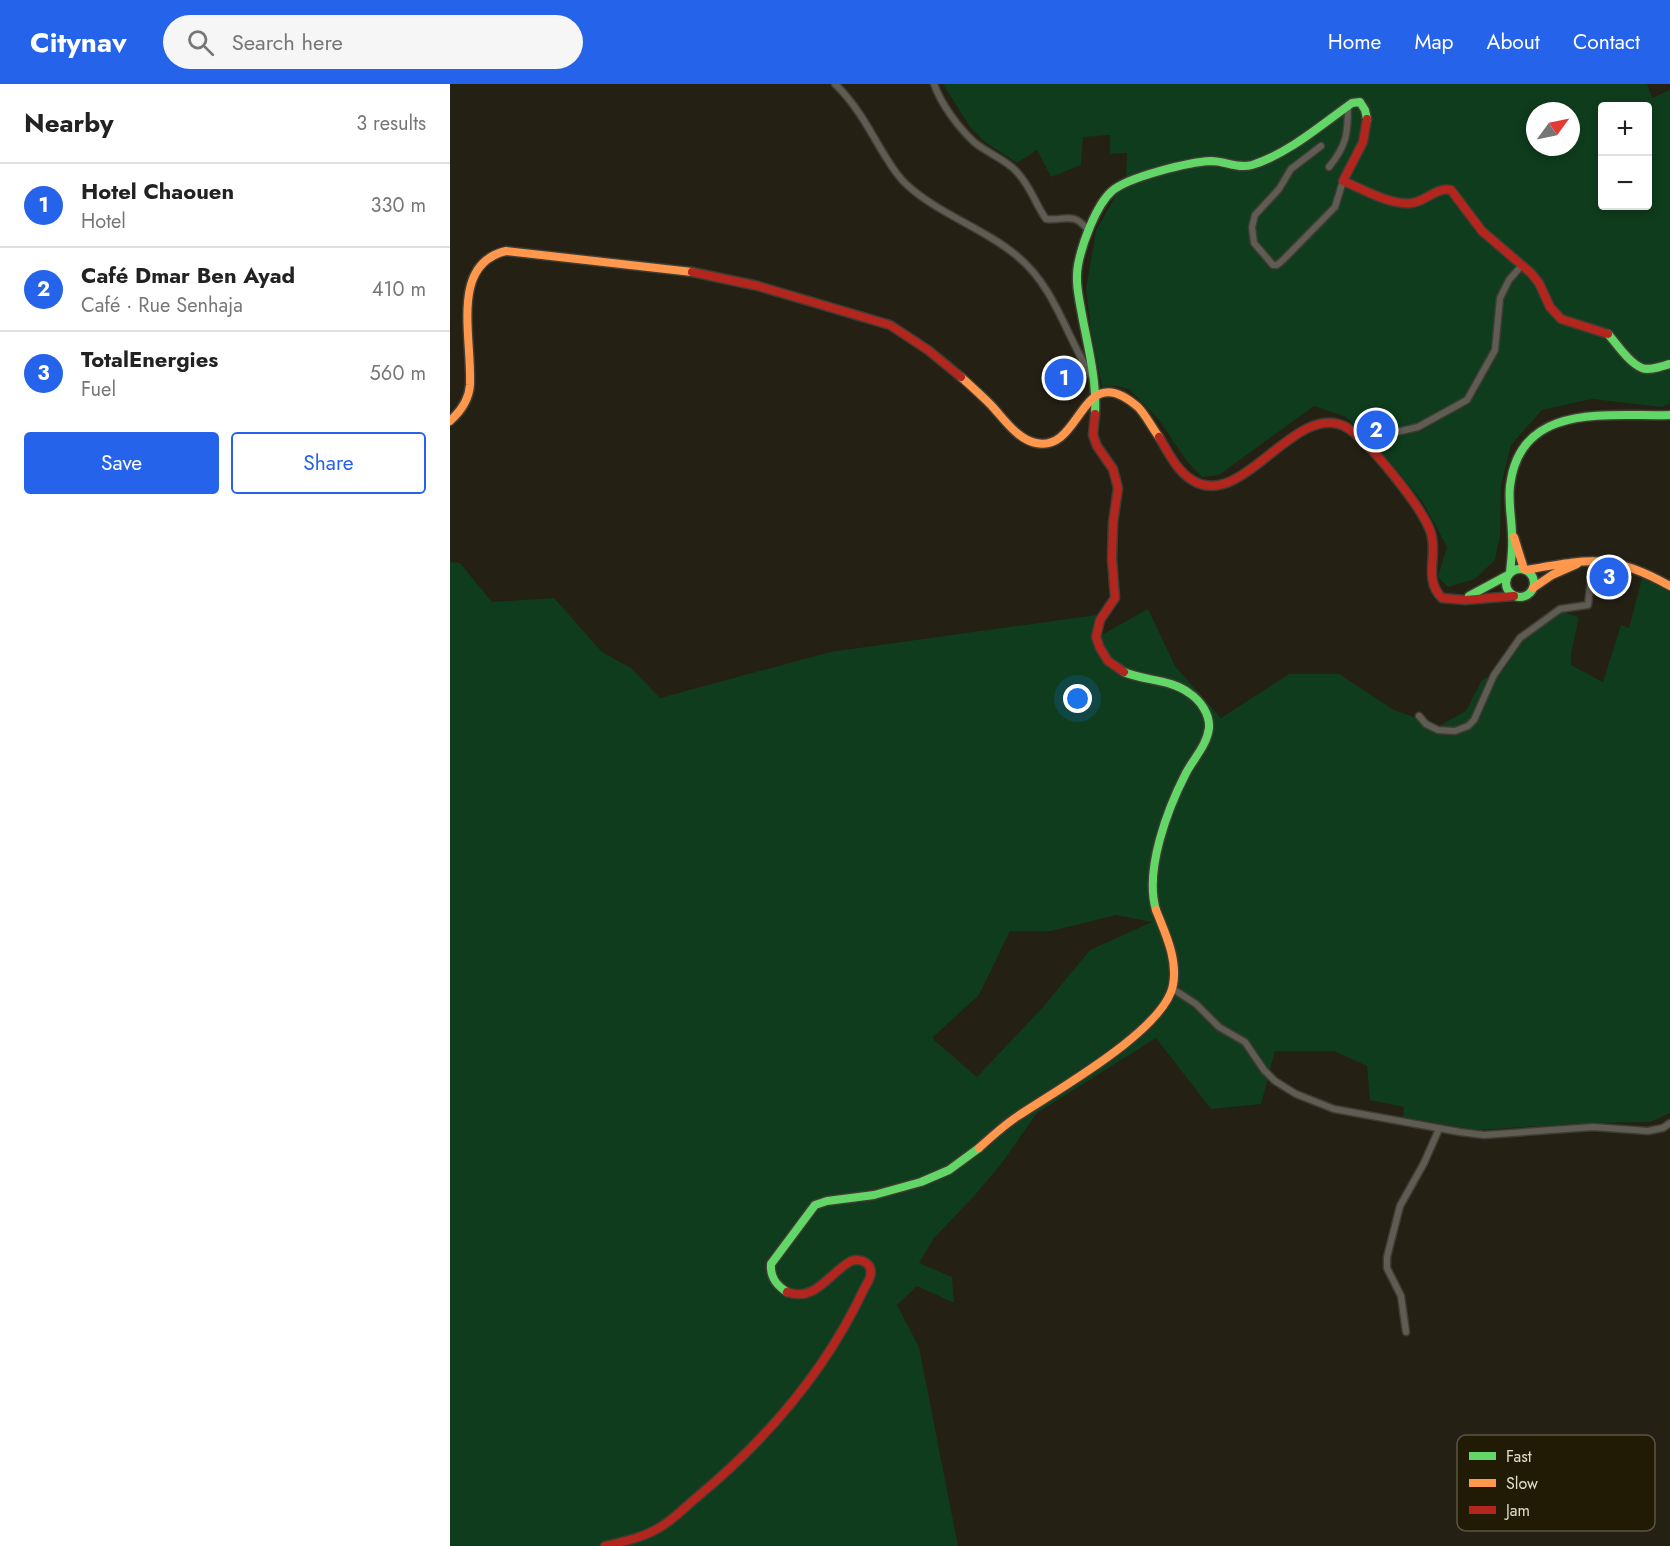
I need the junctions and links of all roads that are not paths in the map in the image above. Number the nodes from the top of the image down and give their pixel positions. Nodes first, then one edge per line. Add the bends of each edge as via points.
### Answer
1 (835, 84) edge
2 (933, 84) edge
3 (1347, 105) junction
4 (1321, 146) dead end
5 (1329, 167) dead end
6 (1343, 181) junction
7 (1088, 230) junction
8 (1522, 265) junction
9 (1670, 364) edge
10 (1091, 375) junction
11 (1096, 394) junction
12 (1670, 415) edge
13 (450, 421) edge
14 (1368, 446) junction
15 (1512, 534) junction
16 (1593, 560) junction
17 (1583, 562) junction
18 (1525, 570) junction
19 (1509, 574) junction
20 (1670, 586) edge
21 (1533, 588) junction
22 (1514, 596) junction
23 (1463, 599) junction
24 (1419, 716) dead end
25 (1173, 989) junction
26 (1670, 1124) edge
27 (1439, 1129) junction
28 (1406, 1332) dead end
29 (605, 1546) edge

1 - 10 street via 855,106 906,184 1017,255 1033,272 1064,319
2 - 7 street via 973,141 1015,169 1031,189 1046,219 1079,220
3 - 5 street via 1346,140
3 - 6 street via 1356,101 1363,104 1366,122 1360,150
3 - 7 street via 1266,160 1242,167 1202,162 1126,183 1108,195
4 - 6 street via 1291,169 1255,215 1254,243 1273,265 1283,260 1332,210
6 - 8 street via 1405,203 1419,201 1440,189 1451,190 1482,231
7 - 10 street via 1077,286
8 - 9 street via 1539,283 1550,308 1561,319 1608,334 1641,368
8 - 14 street via 1502,292 1495,350 1467,400 1418,427 1388,434
10 - 11 street
11 - 13 street via 1060,440 1041,444 1023,437 988,402 903,332 880,321 703,273 506,251 481,258 466,277 462,291 470,386 462,408
11 - 14 street via 1114,394 1131,402 1187,476 1201,485 1212,487 1233,480 1318,424 1346,428
11 - 25 street via 1093,435 1113,469 1118,488 1112,541 1115,598 1097,626 1099,648 1113,666 1126,674 1189,692 1204,709 1208,721 1206,737 1169,815 1158,849 1153,887 1155,908 1174,972
12 - 15 street via 1578,416 1536,432 1520,451 1513,470 1509,494
14 - 23 street via 1432,534 1434,590 1445,600
15 - 18 street
15 - 19 street
16 - 17 street
16 - 20 street via 1632,569
16 - 24 street via 1588,605 1560,609 1520,638 1494,675 1468,726 1455,731 1438,730
17 - 18 street
17 - 21 street
18 - 19 street
18 - 21 street via 1533,578
19 - 22 street via 1506,587
19 - 23 street
21 - 22 street via 1527,595
22 - 23 street
25 - 27 street via 1196,1004 1219,1027 1245,1042 1270,1076 1296,1094 1334,1109
25 - 29 street via 1151,1021 1061,1090 1003,1126 970,1158 940,1175 898,1189 815,1204 771,1264 772,1279 796,1296 811,1294 841,1266 861,1260 871,1270 870,1277 849,1322 771,1427 718,1480 660,1527
26 - 27 street via 1648,1131 1593,1127 1484,1135
27 - 28 street via 1400,1206 1388,1257 1387,1268 1401,1296

